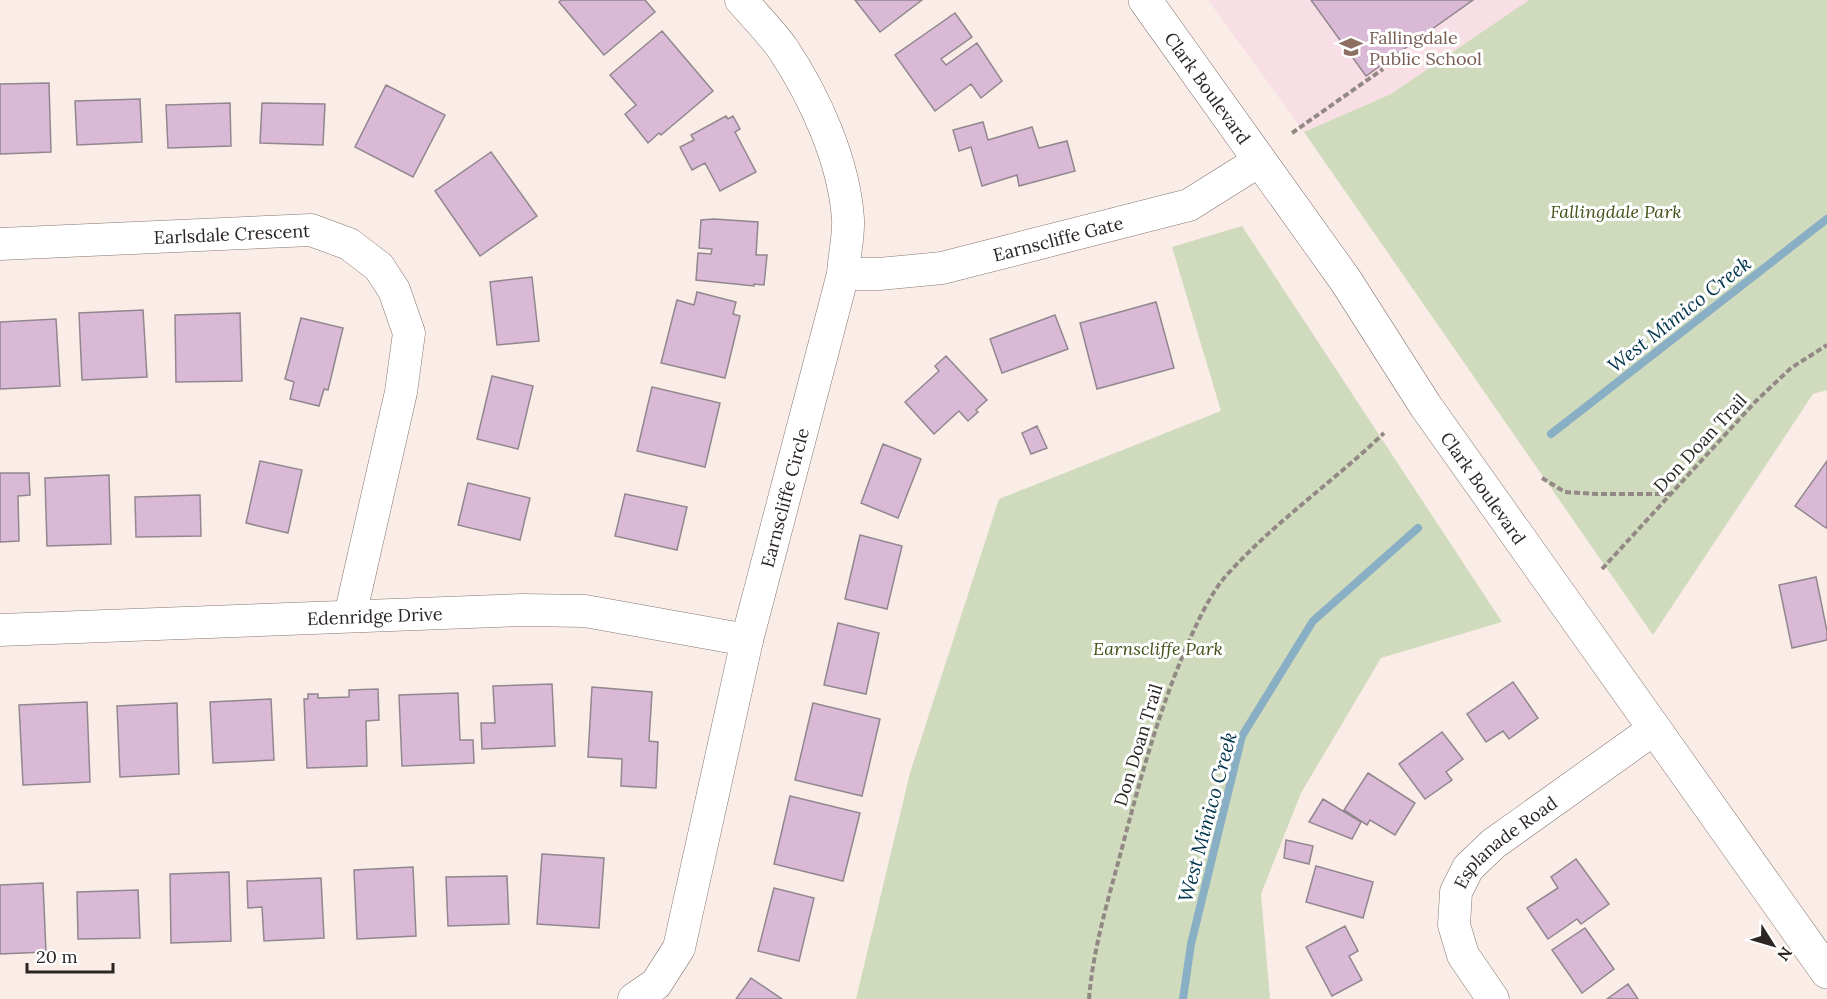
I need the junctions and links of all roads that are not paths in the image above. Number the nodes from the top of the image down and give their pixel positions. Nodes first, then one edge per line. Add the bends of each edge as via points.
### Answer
1 (741, 0) edge
2 (1145, 0) edge
3 (1259, 161) junction
4 (0, 244) edge
5 (843, 274) junction
6 (350, 616) junction
7 (0, 630) edge
8 (747, 640) junction
9 (1654, 729) junction
10 (1827, 972) edge
11 (634, 999) edge
12 (1493, 999) edge

1 - 5 street, Earnscliffe Circle via 782,48 812,98 825,130 840,174 848,220
2 - 3 street, Clark Boulevard
3 - 5 street, Earnscliffe Gate via 1189,205 942,268
3 - 9 street, Clark Boulevard via 1346,281 1425,405
4 - 6 street, Earlsdale Crescent via 311,230 349,244 379,267 394,290 409,333 401,392
5 - 8 street, Earnscliffe Circle
6 - 7 street, Edenridge Drive
6 - 8 street, Edenridge Drive via 585,611
8 - 11 street, Earnscliffe Circle via 679,948 656,984
9 - 10 street, Clark Boulevard
9 - 12 street, Esplanade Road via 1493,844 1467,868 1456,892 1454,925 1463,956

